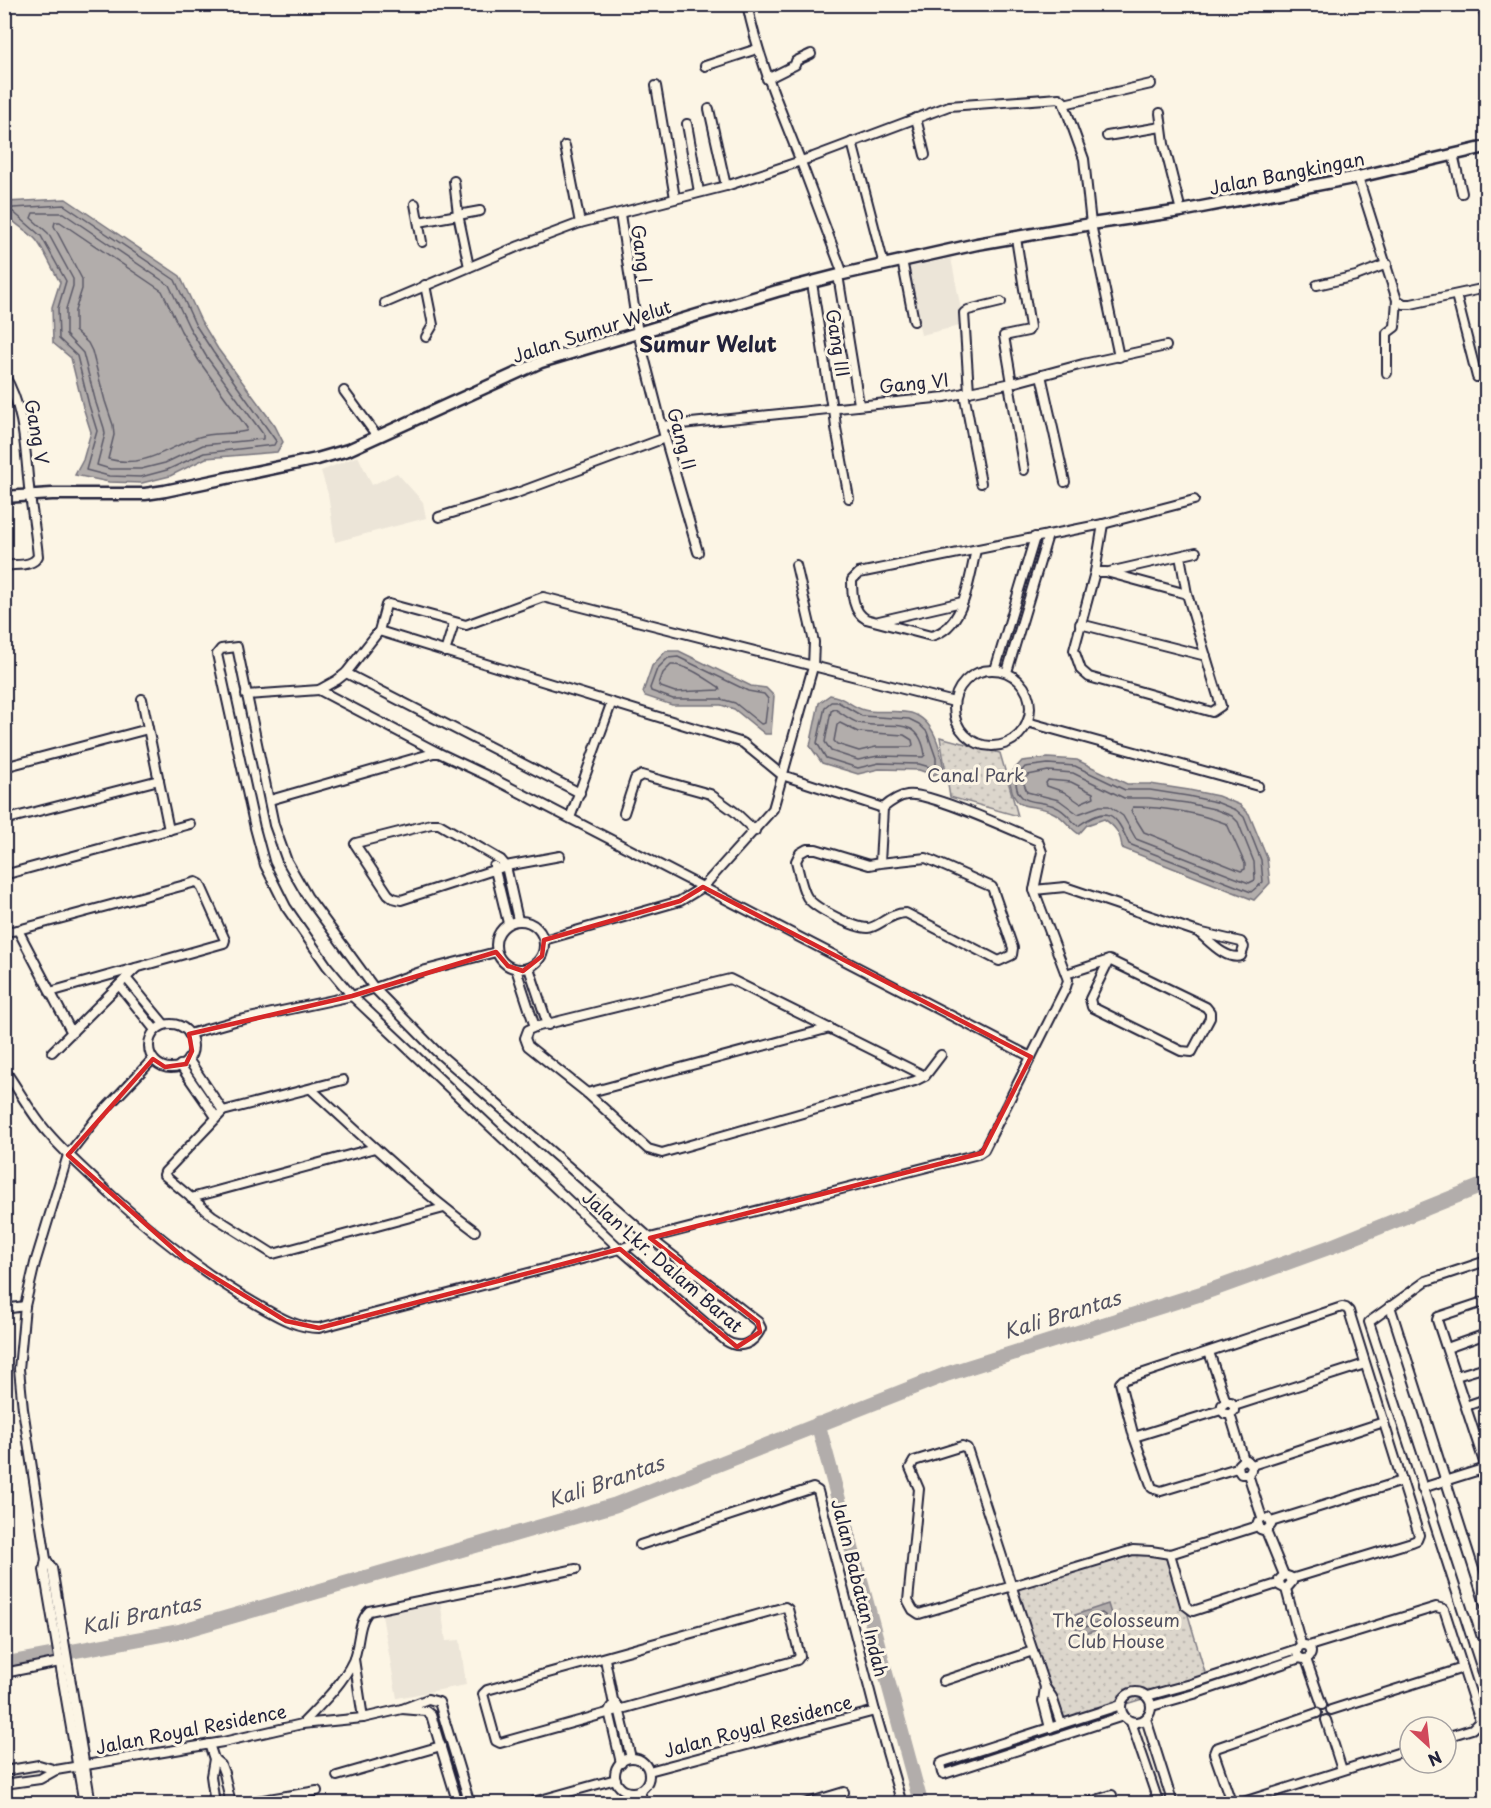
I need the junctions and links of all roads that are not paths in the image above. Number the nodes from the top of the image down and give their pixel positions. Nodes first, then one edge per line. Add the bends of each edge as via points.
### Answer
1 (747, 4) edge
2 (1482, 4) edge
3 (1486, 18) edge
4 (757, 49) junction
5 (811, 54) dead end
6 (705, 66) dead end
7 (767, 79) junction
8 (1151, 84) dead end
9 (656, 86) dead end
10 (1064, 104) junction
11 (709, 109) dead end
12 (1160, 113) dead end
13 (916, 118) junction
14 (687, 124) dead end
15 (1161, 128) junction
16 (1107, 136) dead end
17 (852, 141) junction
18 (565, 146) dead end
19 (1486, 147) edge
20 (1452, 154) junction
21 (925, 155) dead end
22 (801, 161) junction
23 (1358, 177) junction
24 (454, 181) dead end
25 (726, 186) junction
26 (699, 192) junction
27 (1462, 193) dead end
28 (675, 198) junction
29 (415, 204) dead end
30 (480, 210) dead end
31 (1181, 212) junction
32 (458, 214) junction
33 (620, 214) junction
34 (419, 222) junction
35 (580, 223) junction
36 (1091, 224) junction
37 (1017, 238) junction
38 (422, 242) dead end
39 (903, 260) junction
40 (1387, 264) junction
41 (884, 265) junction
42 (469, 267) junction
43 (840, 275) junction
44 (812, 283) junction
45 (425, 285) junction
46 (1317, 285) dead end
47 (1486, 288) edge
48 (1456, 295) junction
49 (1397, 300) junction
50 (1001, 302) dead end
51 (385, 303) dead end
52 (914, 321) dead end
53 (638, 333) junction
54 (426, 337) dead end
55 (1166, 346) dead end
56 (1119, 357) junction
57 (1387, 373) dead end
58 (4, 375) edge
59 (1041, 375) junction
60 (1477, 377) dead end
61 (1010, 383) junction
62 (9, 389) edge
63 (344, 391) dead end
64 (966, 393) junction
65 (859, 404) junction
66 (833, 409) junction
67 (662, 426) junction
68 (377, 436) junction
69 (665, 438) junction
70 (1024, 470) dead end
71 (1065, 482) dead end
72 (981, 483) dead end
73 (30, 495) junction
74 (4, 497) edge
75 (849, 498) dead end
76 (1194, 500) dead end
77 (439, 517) dead end
78 (1103, 524) junction
79 (1048, 535) junction
80 (1035, 537) junction
81 (976, 550) junction
82 (698, 552) dead end
83 (1196, 552) dead end
84 (1180, 556) junction
85 (796, 565) dead end
86 (4, 566) edge
87 (1095, 572) junction
88 (1106, 572) junction
89 (1187, 594) junction
90 (963, 602) junction
91 (878, 621) junction
92 (454, 622) junction
93 (1080, 624) junction
94 (379, 631) junction
95 (445, 652) junction
96 (1206, 656) junction
97 (813, 667) junction
98 (995, 670) junction
99 (1007, 672) junction
100 (346, 673) junction
101 (320, 690) junction
102 (246, 695) junction
103 (142, 699) dead end
104 (954, 702) junction
105 (611, 704) junction
106 (1027, 722) junction
107 (148, 729) junction
108 (437, 752) junction
109 (4, 767) edge
110 (783, 775) junction
111 (159, 780) junction
112 (1258, 786) dead end
113 (580, 793) junction
114 (270, 800) junction
115 (883, 808) junction
116 (624, 813) dead end
117 (570, 818) junction
118 (4, 820) edge
119 (190, 824) dead end
120 (170, 830) junction
121 (754, 831) junction
122 (495, 855) junction
123 (560, 856) dead end
124 (880, 863) junction
125 (506, 866) junction
126 (494, 869) junction
127 (4, 876) edge
128 (703, 887) junction
129 (1034, 890) junction
130 (518, 920) junction
131 (508, 923) junction
132 (18, 930) junction
133 (4, 932) edge
134 (1198, 932) junction
135 (544, 940) junction
136 (496, 952) junction
137 (1109, 960) junction
138 (135, 968) junction
139 (529, 968) junction
140 (516, 969) junction
141 (1066, 974) junction
142 (126, 978) junction
143 (119, 985) junction
144 (375, 989) junction
145 (50, 992) junction
146 (352, 996) junction
147 (164, 1024) junction
148 (548, 1025) junction
149 (535, 1027) junction
150 (830, 1028) junction
151 (155, 1030) junction
152 (72, 1033) junction
153 (189, 1034) junction
154 (52, 1052) dead end
155 (941, 1055) dead end
156 (1031, 1057) junction
157 (153, 1059) junction
158 (188, 1059) junction
159 (180, 1065) junction
160 (4, 1069) edge
161 (925, 1076) junction
162 (343, 1080) dead end
163 (311, 1089) junction
164 (587, 1093) junction
165 (224, 1111) junction
166 (216, 1117) junction
167 (375, 1148) junction
168 (68, 1155) junction
169 (191, 1198) junction
170 (444, 1208) junction
171 (475, 1231) dead end
172 (650, 1238) junction
173 (620, 1249) junction
174 (1486, 1261) edge
175 (1486, 1301) edge
176 (25, 1306) junction
177 (1390, 1306) junction
178 (4, 1309) edge
179 (1486, 1334) edge
180 (1447, 1348) junction
181 (1209, 1352) junction
182 (1365, 1364) junction
183 (1486, 1366) edge
184 (1455, 1376) junction
185 (1486, 1399) edge
186 (1226, 1402) junction
187 (1234, 1406) junction
188 (1466, 1406) junction
189 (1221, 1410) junction
190 (1230, 1414) junction
191 (1384, 1422) junction
192 (1486, 1432) edge
193 (1476, 1436) junction
194 (1134, 1437) junction
195 (1244, 1460) junction
196 (1252, 1465) junction
197 (1238, 1468) junction
198 (1486, 1468) edge
199 (1248, 1474) junction
200 (1402, 1481) junction
201 (1446, 1481) junction
202 (1422, 1488) junction
203 (1262, 1518) junction
204 (1271, 1522) junction
205 (1262, 1528) junction
206 (640, 1545) dead end
207 (1170, 1554) junction
208 (576, 1569) dead end
209 (1288, 1577) junction
210 (1274, 1585) dead end
211 (1012, 1586) junction
212 (1486, 1607) edge
213 (1486, 1641) edge
214 (1302, 1646) junction
215 (1474, 1646) junction
216 (1033, 1651) junction
217 (1303, 1658) junction
218 (63, 1659) junction
219 (354, 1659) junction
220 (605, 1659) junction
221 (1240, 1668) junction
222 (1463, 1668) junction
223 (4, 1673) edge
224 (1244, 1677) junction
225 (944, 1681) dead end
226 (1486, 1682) edge
227 (1191, 1684) junction
228 (1045, 1687) junction
229 (1194, 1694) junction
230 (1146, 1696) junction
231 (613, 1700) junction
232 (1121, 1705) junction
233 (1322, 1705) junction
234 (1152, 1706) junction
235 (619, 1708) junction
236 (400, 1710) junction
237 (1331, 1710) junction
238 (609, 1711) junction
239 (875, 1711) junction
240 (1317, 1713) junction
241 (1124, 1716) junction
242 (1086, 1717) junction
243 (363, 1718) junction
244 (1146, 1719) junction
245 (1326, 1720) junction
246 (1131, 1722) junction
247 (302, 1724) junction
248 (1061, 1724) junction
249 (1050, 1728) junction
250 (1089, 1728) junction
251 (1458, 1733) edge
252 (1028, 1735) junction
253 (209, 1744) junction
254 (441, 1746) junction
255 (1031, 1746) junction
256 (1398, 1753) edge
257 (631, 1758) junction
258 (214, 1759) junction
259 (621, 1763) junction
260 (82, 1766) junction
261 (56, 1770) junction
262 (1342, 1770) junction
263 (4, 1771) edge
264 (649, 1771) junction
265 (337, 1776) dead end
266 (616, 1779) junction
267 (4, 1784) edge
268 (640, 1790) junction
269 (317, 1791) dead end
270 (629, 1792) junction
271 (844, 1792) dead end
272 (1112, 1796) dead end
273 (286, 1800) edge
274 (820, 1801) edge
275 (84, 1803) edge
276 (92, 1803) edge
277 (215, 1803) edge
278 (231, 1803) edge
279 (238, 1803) edge
280 (458, 1803) edge
281 (470, 1803) edge
282 (526, 1803) edge
283 (633, 1803) edge
284 (643, 1803) edge
285 (804, 1803) edge
286 (902, 1803) edge
287 (1084, 1803) edge
288 (1160, 1803) edge
289 (1173, 1803) edge
290 (1236, 1803) edge

1 - 4 street
2 - 3 street
4 - 6 street
4 - 7 street
5 - 7 street
7 - 22 street
8 - 10 street
9 - 28 street
10 - 13 street via 1059,98 949,106
10 - 36 street via 1084,159
11 - 25 street
12 - 15 street
13 - 17 street
13 - 21 street
14 - 26 street
15 - 16 street
15 - 31 street
17 - 22 street
17 - 41 street
18 - 35 street
19 - 20 street, Jalan Bangkingan
20 - 23 street, Jalan Bangkingan
20 - 27 street
22 - 25 street
22 - 43 street
23 - 31 street, Jalan Bangkingan
23 - 40 street
24 - 32 street
25 - 26 street
26 - 28 street
28 - 33 street
29 - 34 street
30 - 32 street
31 - 36 street, Jalan Bangkingan
32 - 34 street
32 - 42 street
33 - 35 street
33 - 53 street, Gang I
34 - 38 street
35 - 42 street
36 - 37 street, Jalan Sumur Welut
36 - 56 street
37 - 39 street, Jalan Sumur Welut
37 - 61 street via 1029,327 1028,331 1004,336
39 - 41 street, Jalan Sumur Welut
39 - 52 street
40 - 46 street
40 - 49 street
41 - 43 street, Jalan Sumur Welut
42 - 45 street
43 - 44 street, Jalan Sumur Welut
43 - 65 street
44 - 53 street, Jalan Sumur Welut
44 - 66 street, Gang III
45 - 51 street
45 - 54 street via 433,325
47 - 48 street
48 - 49 street via 1411,304
48 - 60 street
49 - 57 street via 1395,327 1387,333
50 - 64 street via 964,313
53 - 67 street, Gang II
53 - 68 street, Jalan Sumur Welut via 541,362
55 - 56 street, Gang VI
56 - 59 street, Gang VI
58 - 62 street, Gang V
59 - 61 street, Gang VI
59 - 71 street
61 - 64 street, Gang VI
61 - 70 street
62 - 73 street, Gang V via 18,407
63 - 68 street
64 - 65 street, Gang VI
64 - 72 street
65 - 66 street, Gang VI
66 - 67 street, Gang VI
66 - 75 street, Gang III
67 - 69 street, Gang II
68 - 73 street, Jalan Sumur Welut via 317,459 165,491
69 - 77 street
69 - 82 street, Gang II
73 - 74 street, Jalan Sumur Welut
73 - 86 street, Gang V via 37,560
76 - 78 street
78 - 79 street
78 - 87 street
79 - 80 street
79 - 99 street
80 - 81 street
80 - 98 street
81 - 90 street
81 - 91 street via 859,573 852,588 856,609 860,616
83 - 84 street
84 - 88 street
84 - 89 street
85 - 97 street via 814,642
87 - 88 street
87 - 93 street
88 - 89 street
89 - 96 street
90 - 91 street
90 - 91 street via 952,623 932,636
92 - 94 street via 389,603
92 - 95 street
92 - 97 street via 470,624 543,597
93 - 96 street
93 - 96 street via 1074,650 1081,670 1089,676 1212,712 1221,706
94 - 95 street
94 - 100 street
95 - 105 street
97 - 104 street
97 - 110 street
98 - 99 street
98 - 104 street via 981,671 968,678
99 - 106 street via 1025,688 1030,705
100 - 101 street
100 - 113 street
101 - 102 street
101 - 108 street
102 - 114 street, Jalan Lkr. Dalam Barat
102 - 146 street, Jalan Lkr. Dalam Barat via 237,647 221,649 218,654 265,865 286,907
103 - 107 street
104 - 106 street via 960,728 982,744 1009,742
105 - 110 street via 743,743
105 - 113 street
106 - 112 street
107 - 109 street
107 - 111 street
108 - 114 street
108 - 117 street
110 - 115 street
110 - 121 street via 773,809
111 - 118 street
111 - 120 street
113 - 117 street
114 - 144 street, Jalan Lkr. Dalam Barat via 287,861 307,896
115 - 124 street
115 - 129 street via 905,795 917,795 1038,842 1042,852
116 - 121 street via 635,779 642,775 710,794
117 - 128 street
119 - 120 street
120 - 127 street
121 - 128 street
122 - 125 street
122 - 126 street
122 - 126 street via 439,824 355,844 388,894 401,900
123 - 125 street
124 - 124 street via 869,865 816,849 800,853 796,861 811,902 838,918 867,928 890,915 906,913 999,961 1012,955 992,887 923,858
125 - 126 street
125 - 130 street
126 - 131 street
128 - 135 street via 680,902
128 - 156 street
129 - 134 street via 1065,887
129 - 141 street
130 - 131 street
130 - 135 street via 535,925
131 - 136 street via 500,931
132 - 133 street
132 - 138 street via 199,883 224,943
132 - 145 street
134 - 134 street via 1241,942 1241,956 1226,954
135 - 139 street via 542,956
136 - 140 street
136 - 144 street via 426,970
137 - 137 street via 1090,999 1092,1007 1180,1052 1192,1052 1210,1018 1206,1007
137 - 141 street
138 - 142 street
138 - 145 street
139 - 140 street
139 - 148 street
140 - 149 street
141 - 156 street via 1066,987
142 - 143 street
142 - 147 street
143 - 151 street
143 - 152 street
144 - 146 street
144 - 172 street, Jalan Lkr. Dalam Barat via 444,1058
145 - 152 street
146 - 153 street
146 - 173 street, Jalan Lkr. Dalam Barat
147 - 151 street
147 - 153 street via 183,1027
148 - 149 street
148 - 150 street via 730,979
149 - 164 street via 528,1030 525,1038 528,1046
150 - 161 street
150 - 164 street
151 - 157 street via 149,1044
152 - 154 street
153 - 158 street via 192,1051
155 - 161 street
156 - 172 street via 984,1150 978,1154
157 - 159 street via 165,1067
157 - 168 street, Jalan Royal Residence
158 - 159 street
158 - 165 street
159 - 166 street
160 - 168 street via 46,1131
161 - 164 street via 662,1153 648,1149
162 - 163 street
163 - 165 street
163 - 167 street
165 - 166 street
166 - 169 street via 165,1172 166,1178
167 - 169 street
167 - 170 street
168 - 173 street via 186,1260 230,1289 304,1328 319,1328
168 - 176 street, Jalan Royal Residence
169 - 170 street via 213,1216 277,1254
170 - 171 street
172 - 173 street
172 - 173 street, Jalan Lkr. Dalam Barat via 752,1316 760,1332 744,1346 730,1344
174 - 177 street via 1426,1281
175 - 180 street via 1437,1318
176 - 178 street
176 - 218 street, Jalan Royal Residence via 19,1369 23,1409 46,1559 52,1568 50,1580
177 - 201 street
177 - 202 street via 1369,1322
179 - 180 street
180 - 184 street
181 - 182 street via 1342,1307 1349,1311
181 - 186 street
181 - 194 street via 1120,1383
182 - 187 street
182 - 191 street
183 - 184 street
184 - 188 street
185 - 188 street
186 - 187 street
186 - 189 street
187 - 190 street
188 - 193 street
189 - 190 street
189 - 194 street
190 - 195 street
191 - 196 street
191 - 200 street
192 - 193 street
193 - 198 street
194 - 197 street via 1156,1491
195 - 196 street
195 - 197 street
196 - 199 street
197 - 199 street via 1241,1474
198 - 201 street
199 - 203 street
200 - 204 street
200 - 209 street via 1419,1534 1417,1540
201 - 202 street
201 - 212 street
202 - 215 street
203 - 204 street
203 - 205 street
204 - 205 street via 1270,1527
205 - 207 street
205 - 209 street
206 - 239 street, Jalan Babatan Indah via 813,1488 818,1491
207 - 210 street via 1185,1605 1192,1611
207 - 211 street via 1133,1550
208 - 219 street, Jalan Royal Residence via 371,1610 364,1618
209 - 214 street via 1291,1585 1286,1589
211 - 211 street via 967,1448 962,1446 914,1461 910,1468 919,1489 908,1601 913,1610 919,1614
211 - 216 street
213 - 215 street
214 - 217 street via 1296,1652
214 - 217 street via 1311,1653
214 - 221 street
214 - 222 street via 1439,1607 1445,1611
215 - 226 street
216 - 225 street
216 - 228 street
217 - 224 street
217 - 233 street
218 - 223 street
218 - 260 street, Jalan Royal Residence
219 - 243 street, Jalan Royal Residence
219 - 247 street, Jalan Royal Residence via 335,1689
220 - 231 street
220 - 235 street via 788,1609 800,1656 797,1660
220 - 238 street via 483,1694 498,1742
221 - 224 street
221 - 227 street
222 - 237 street
222 - 251 street via 1480,1721 1472,1729
224 - 229 street
227 - 229 street
227 - 230 street
228 - 248 street
228 - 249 street via 1043,1701
229 - 234 street
230 - 232 street via 1128,1694
230 - 234 street
231 - 235 street
231 - 238 street
232 - 241 street
232 - 242 street
233 - 237 street
233 - 240 street
234 - 244 street
235 - 238 street
235 - 257 street
236 - 243 street, Jalan Royal Residence
236 - 254 street, Jalan Royal Residence via 429,1712
236 - 281 street, Jalan Royal Residence via 428,1699 439,1702
237 - 245 street
238 - 259 street
239 - 264 street, Jalan Royal Residence
239 - 286 street, Jalan Babatan Indah
240 - 245 street
240 - 290 street via 1216,1748 1214,1753 1231,1802
241 - 246 street
241 - 250 street
242 - 248 street
242 - 250 street
243 - 247 street, Jalan Royal Residence
244 - 246 street
244 - 289 street
245 - 262 street
246 - 288 street
247 - 253 street, Jalan Royal Residence
248 - 249 street
249 - 252 street
250 - 255 street
252 - 255 street
252 - 255 street via 943,1762 942,1773
253 - 258 street
253 - 260 street, Jalan Royal Residence
254 - 265 street
254 - 280 street, Jalan Royal Residence
256 - 262 street
257 - 259 street
257 - 264 street via 645,1764
258 - 277 street via 211,1776
258 - 278 street via 224,1773
259 - 266 street
260 - 261 street
260 - 275 street, Jalan Royal Residence
260 - 276 street, Jalan Royal Residence
261 - 263 street via 39,1765
261 - 267 street via 40,1779
262 - 290 street
264 - 268 street via 649,1779
266 - 270 street
266 - 282 street
268 - 270 street
268 - 284 street
269 - 273 street
270 - 283 street
271 - 274 street
272 - 287 street
273 - 279 street
274 - 285 street

